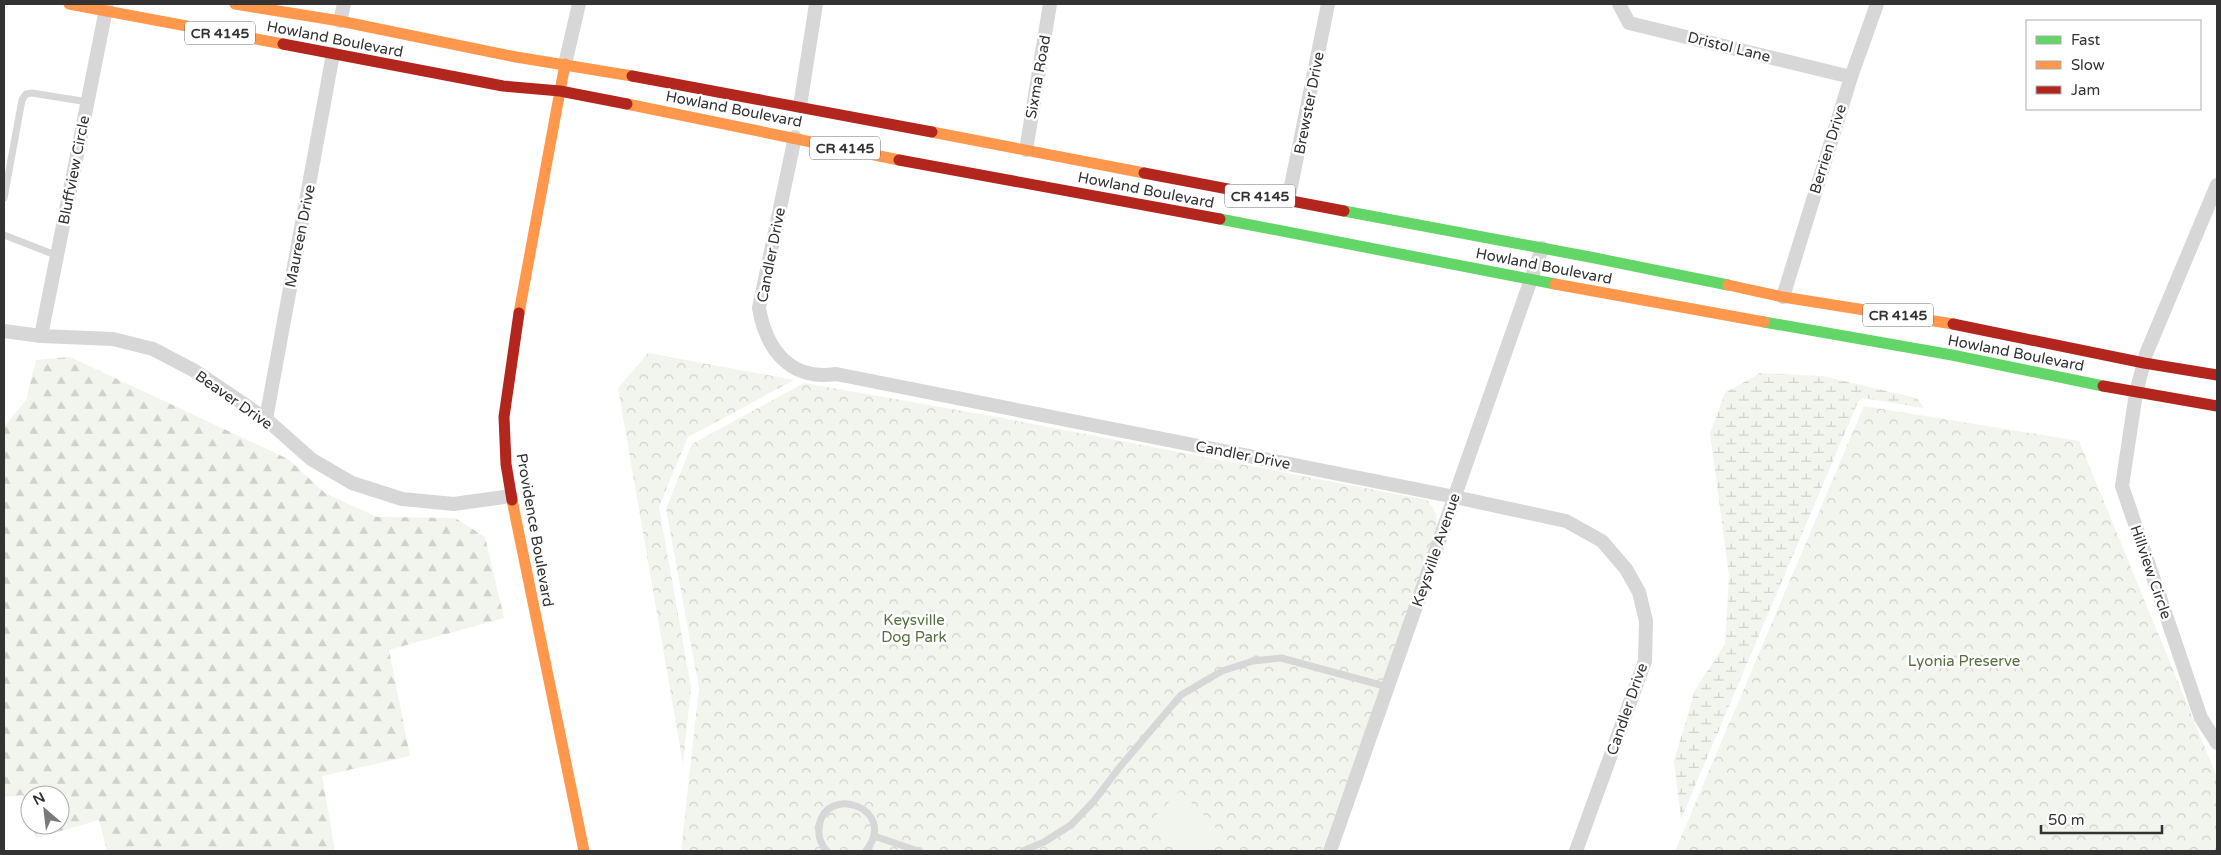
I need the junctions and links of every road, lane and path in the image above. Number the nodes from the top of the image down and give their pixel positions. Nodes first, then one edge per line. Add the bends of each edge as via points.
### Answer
1 (69, 4) edge
2 (235, 4) edge
3 (344, 4) edge
4 (579, 4) edge
5 (816, 4) edge
6 (1050, 4) edge
7 (1328, 4) edge
8 (1618, 4) edge
9 (1877, 4) edge
10 (106, 8) edge
11 (340, 21) junction
12 (334, 54) junction
13 (565, 64) junction
14 (1851, 77) junction
15 (560, 91) junction
16 (88, 102) junction
17 (800, 106) junction
18 (795, 136) junction
19 (1026, 150) junction
20 (2217, 185) edge
21 (4, 198) edge
22 (1288, 201) junction
23 (4, 235) edge
24 (1542, 248) junction
25 (58, 256) junction
26 (1533, 279) junction
27 (1783, 296) junction
28 (4, 331) edge
29 (41, 336) junction
30 (2144, 363) junction
31 (2217, 375) edge
32 (2136, 393) junction
33 (2217, 406) edge
34 (266, 419) junction
35 (511, 496) junction
36 (1455, 496) junction
37 (1388, 688) junction
38 (2217, 743) edge
39 (874, 836) junction
40 (581, 851) edge
41 (827, 851) edge
42 (866, 851) edge
43 (918, 851) edge
44 (1022, 851) edge
45 (1330, 851) edge
46 (1576, 851) edge

1 - 10 main road, Howland Boulevard / CR 4145
2 - 11 main road, Howland Boulevard / CR 4145
3 - 11 street
4 - 13 street
5 - 17 street
6 - 19 street, Sixma Road
7 - 22 street, Brewster Drive
8 - 14 street, Dristol Lane via 1629,23
9 - 14 street, Berrien Drive
10 - 12 main road, Howland Boulevard / CR 4145
10 - 16 street, Bluffview Circle
11 - 13 main road, Howland Boulevard / CR 4145
12 - 15 main road, Howland Boulevard / CR 4145 via 503,86
12 - 34 street, Maureen Drive
13 - 15 main road, Providence Boulevard
13 - 17 main road, Howland Boulevard / CR 4145
14 - 27 street, Berrien Drive
15 - 18 main road, Howland Boulevard / CR 4145
15 - 35 main road, Providence Boulevard via 520,308 504,417
16 - 21 lane via 26,94 22,100
16 - 25 street, Bluffview Circle
17 - 19 main road, Howland Boulevard / CR 4145
18 - 26 main road, Howland Boulevard / CR 4145 via 874,154
18 - 36 street, Candler Drive via 759,308 763,330 783,361 799,370 820,376 836,374
19 - 22 main road, Howland Boulevard / CR 4145
20 - 30 street
22 - 24 main road, Howland Boulevard / CR 4145
23 - 25 lane
24 - 26 street, Keysville Avenue
24 - 27 main road, Howland Boulevard / CR 4145
25 - 29 street, Bluffview Circle
26 - 32 main road, Howland Boulevard / CR 4145 via 1952,355
26 - 36 street, Keysville Avenue
27 - 30 main road, Howland Boulevard / CR 4145 via 1961,325
28 - 29 street, Beaver Drive
29 - 34 street, Beaver Drive via 113,339 153,349 195,371
30 - 31 main road, Howland Boulevard / CR 4145
30 - 32 street, Hillview Circle
32 - 33 main road, Howland Boulevard / CR 4145
32 - 38 street, Hillview Circle via 2122,486 2200,718
34 - 35 street, Beaver Drive via 311,459 352,483 402,499 454,504
35 - 40 main road, Providence Boulevard
36 - 37 street, Keysville Avenue
36 - 46 street, Candler Drive via 1566,521 1602,541 1626,569 1639,592 1646,620 1645,661
37 - 44 lane via 1281,658 1253,661 1222,671 1181,695 1071,825
37 - 45 street, Keysville Avenue
39 - 41 lane via 872,818 866,811 849,803 839,804 831,808 820,823 820,842
39 - 42 lane
39 - 43 lane

